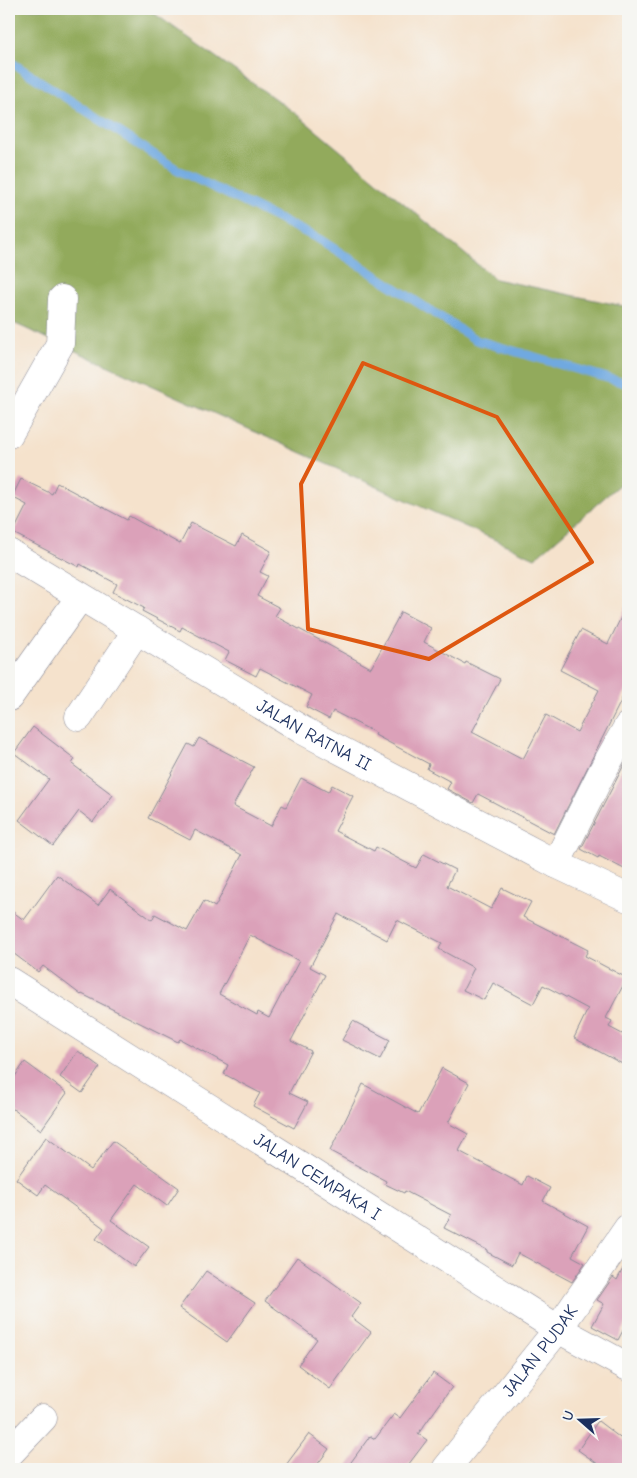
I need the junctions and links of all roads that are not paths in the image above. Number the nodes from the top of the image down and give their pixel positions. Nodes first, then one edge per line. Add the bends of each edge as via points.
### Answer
1 (62, 299) dead end
2 (9, 434) edge
3 (9, 553) edge
4 (80, 597) junction
5 (137, 630) junction
6 (9, 697) edge
7 (79, 717) dead end
8 (628, 726) edge
9 (556, 864) junction
10 (628, 898) edge
11 (9, 981) edge
12 (628, 1228) edge
13 (558, 1329) junction
14 (628, 1367) edge
15 (43, 1418) dead end
16 (9, 1454) edge
17 (446, 1469) edge

1 - 2 street via 60,344
3 - 4 street, JALAN RATNA II
4 - 5 street, JALAN RATNA II
4 - 6 street
5 - 7 street
5 - 9 street, JALAN RATNA II via 304,731
8 - 9 street
9 - 10 street, JALAN RATNA II
11 - 13 street, JALAN CEMPAKA I
12 - 13 street, JALAN PUDAK
13 - 14 street, JALAN CEMPAKA I
13 - 17 street, JALAN PUDAK
15 - 16 street

